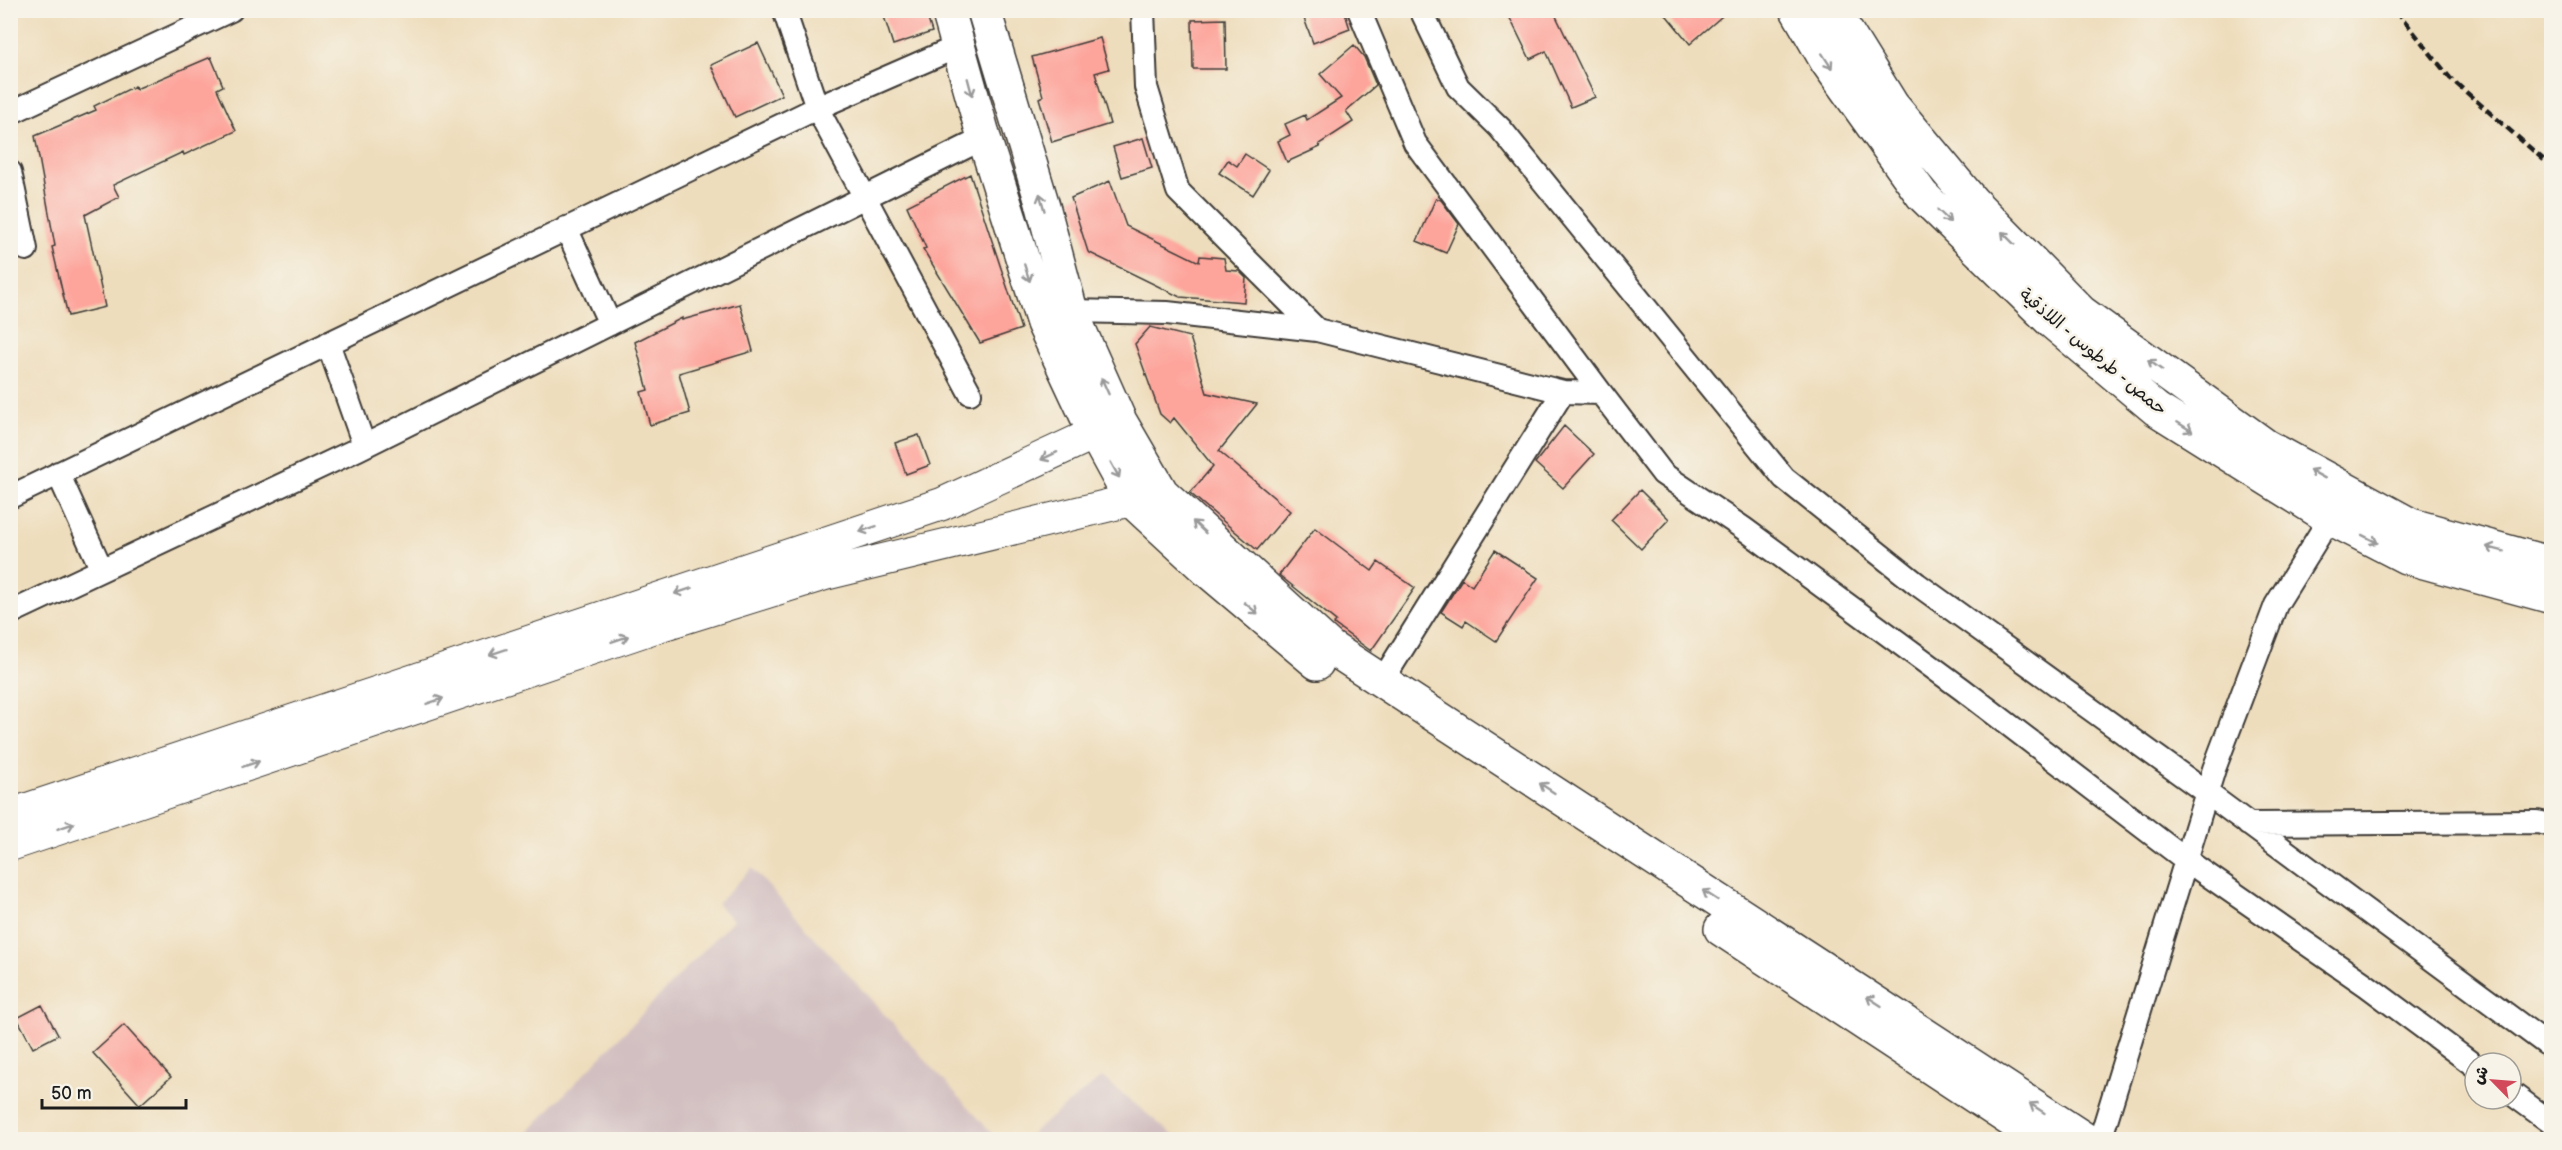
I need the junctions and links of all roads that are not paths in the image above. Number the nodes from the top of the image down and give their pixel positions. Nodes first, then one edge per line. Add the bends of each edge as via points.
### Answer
1 (231, 10) edge
2 (784, 10) edge
3 (948, 10) edge
4 (984, 10) edge
5 (1143, 10) edge
6 (1359, 10) edge
7 (1421, 10) edge
8 (1797, 10) edge
9 (1833, 10) edge
10 (959, 46) junction
11 (817, 108) junction
12 (10, 113) edge
13 (984, 138) junction
14 (10, 172) edge
15 (866, 199) junction
16 (567, 228) junction
17 (26, 249) dead end
18 (1057, 317) junction
19 (610, 324) junction
20 (1317, 330) junction
21 (328, 344) junction
22 (1563, 392) junction
23 (970, 393) dead end
24 (1602, 393) junction
25 (1108, 428) junction
26 (364, 446) junction
27 (58, 473) junction
28 (10, 497) edge
29 (1147, 497) junction
30 (2330, 518) junction
31 (2552, 564) edge
32 (101, 568) junction
33 (2552, 597) edge
34 (10, 613) edge
35 (1382, 681) junction
36 (2207, 793) junction
37 (10, 815) edge
38 (2248, 824) junction
39 (2552, 825) edge
40 (10, 845) edge
41 (2186, 860) junction
42 (2552, 1048) edge
43 (2463, 1057) edge
44 (2523, 1102) edge
45 (2552, 1123) edge
46 (2041, 1140) edge
47 (2086, 1140) edge
48 (2100, 1140) edge

1 - 12 street
2 - 11 street
3 - 10 main road
18 -> 4 main road via 1043,207
5 - 20 street via 1146,87 1178,190
6 - 24 street via 1414,143
7 - 36 street via 1458,87 1500,128 1784,478 1917,584
8 -> 30 main road, حمص - طرطوس - اللاذقية via 1827,62 1922,195 2051,321 2156,409
31 -> 9 main road, حمص - طرطوس - اللاذقية via 2411,525 2266,446 2081,312 1972,201 1892,105
10 - 11 street
10 -> 13 main road
11 - 15 street
11 - 16 street
13 - 15 street
13 -> 18 main road
14 - 17 street
15 - 19 street
15 - 23 street
16 - 19 street
16 - 21 street
18 - 20 street via 1167,312
18 - 25 main road
19 - 26 street
20 - 22 street
21 - 26 street
21 - 27 street
22 - 24 street
22 - 35 street
24 - 41 street via 1663,474 1933,668
25 - 29 main road
25 -> 37 street via 942,504
26 - 32 street
27 - 28 street
27 - 32 street
35 -> 29 main road via 1330,647
40 -> 29 street via 661,625 825,574
29 -> 46 main road via 1208,571 1314,662
30 -> 33 main road, حمص - طرطوس - اللاذقية via 2406,557
30 - 36 street via 2276,605
32 - 34 street
47 -> 35 main road
36 - 38 street
36 - 41 street
38 - 39 street
38 - 42 street
41 - 43 street
41 - 48 street
44 - 45 street

